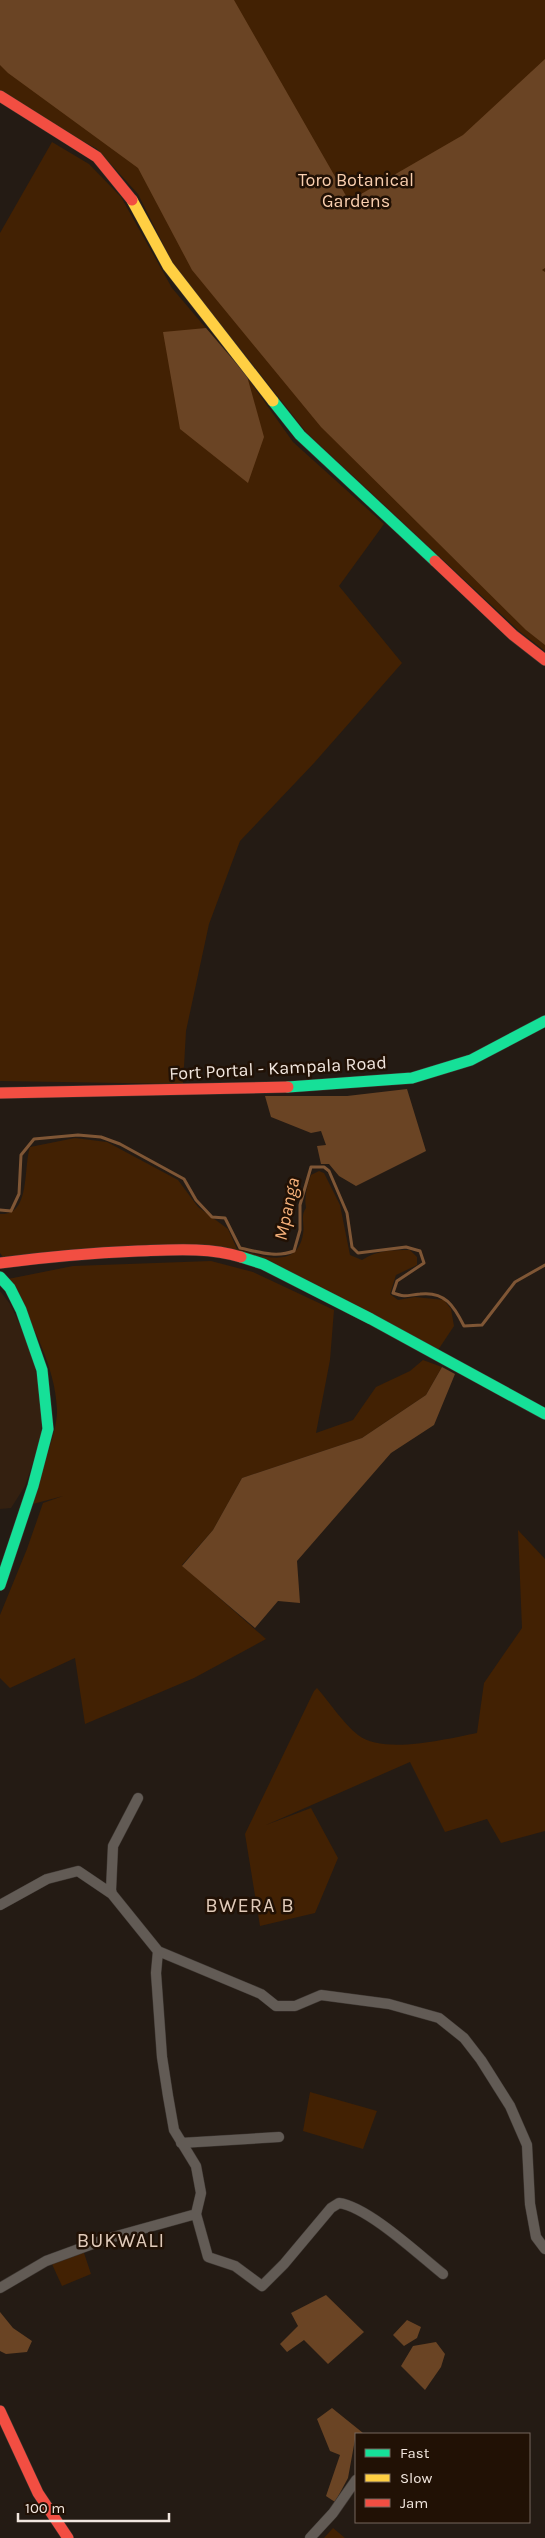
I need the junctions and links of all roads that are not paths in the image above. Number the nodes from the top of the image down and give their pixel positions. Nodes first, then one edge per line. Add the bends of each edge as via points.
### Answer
1 (0, 96) edge
2 (545, 660) edge
3 (545, 1021) edge
4 (0, 1093) edge
5 (0, 1263) edge
6 (0, 1277) edge
7 (545, 1414) edge
8 (0, 1585) edge
9 (138, 1798) dead end
10 (112, 1894) junction
11 (0, 1905) edge
12 (158, 1951) junction
13 (279, 2137) dead end
14 (181, 2143) junction
15 (196, 2214) junction
16 (545, 2249) edge
17 (442, 2274) dead end
18 (0, 2288) edge
19 (0, 2410) edge
20 (355, 2481) edge
21 (68, 2538) edge
22 (310, 2538) edge

1 - 2 main road via 97,157 131,198 178,280 300,435 513,635
3 - 4 main road, Fort Portal - Kampala Road via 472,1060 412,1078 216,1090
5 - 7 main road via 66,1254 141,1251 207,1251 234,1255 263,1264
6 - 8 main road via 10,1288 21,1310 42,1370 48,1429
9 - 10 street via 114,1846
10 - 11 street via 78,1871 47,1878
10 - 12 street
12 - 14 street via 156,1973 162,2057 174,2130
12 - 16 street via 261,1994 276,2006 295,2006 321,1995 389,2004 439,2018 464,2038 510,2106 527,2145 530,2204 536,2237
13 - 14 street
14 - 15 street via 196,2166 200,2193
15 - 17 street via 208,2257 235,2266 262,2286 339,2203 349,2204 365,2214
15 - 18 street via 106,2238 46,2261
19 - 21 main road via 28,2477
20 - 22 street

